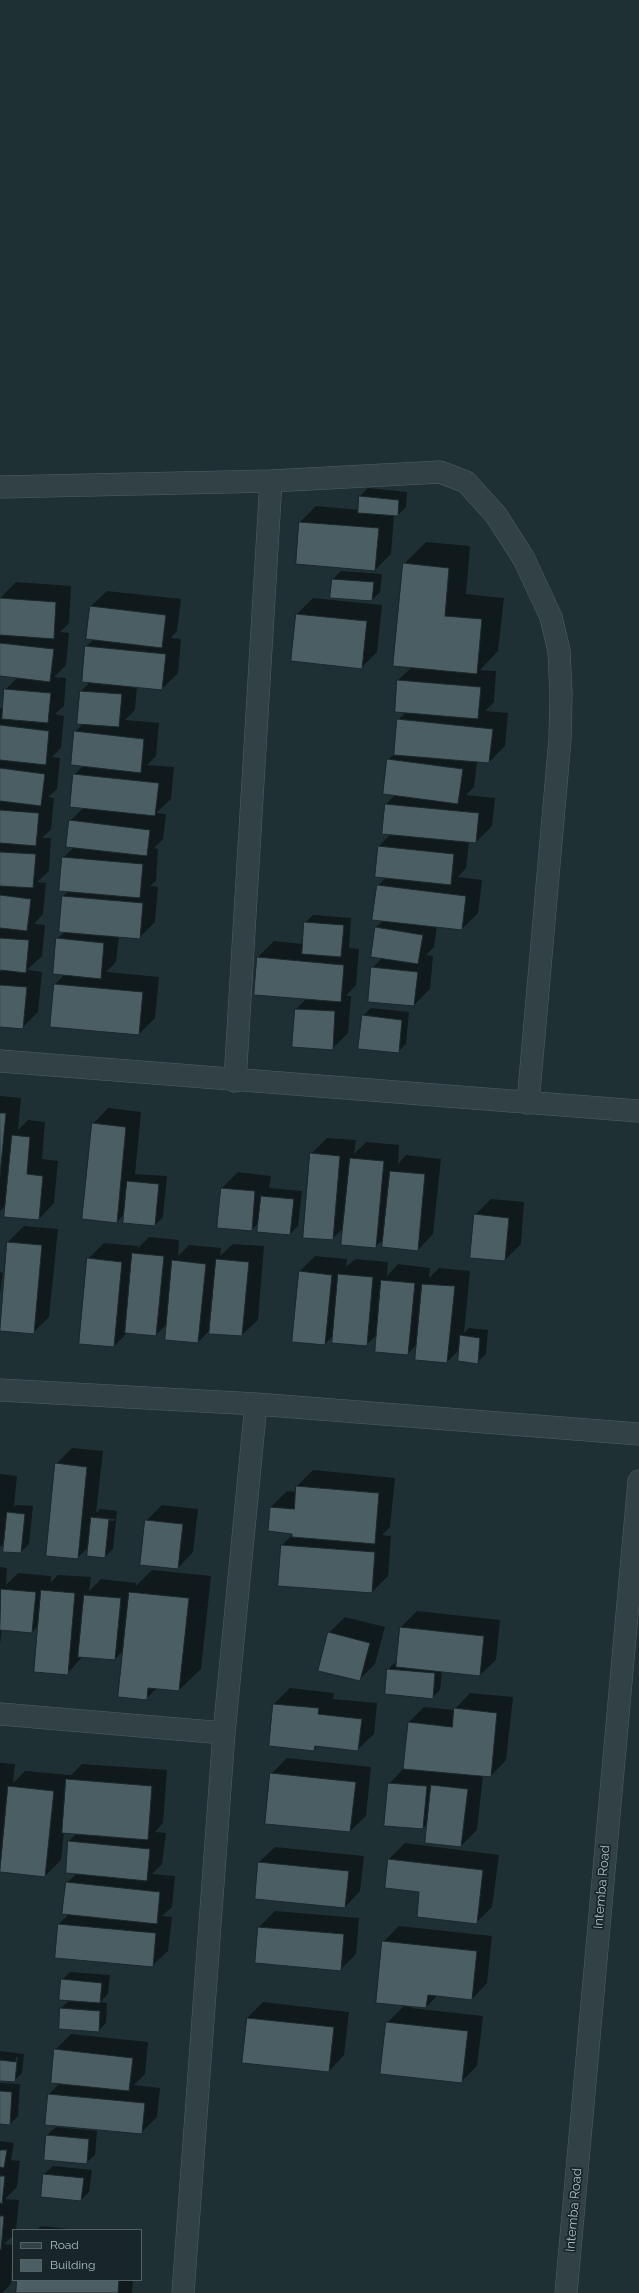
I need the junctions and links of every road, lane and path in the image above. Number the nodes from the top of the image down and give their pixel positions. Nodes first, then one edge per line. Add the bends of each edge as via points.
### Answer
1 (271, 481) junction
2 (0, 487) edge
3 (0, 1061) edge
4 (235, 1081) junction
5 (528, 1103) junction
6 (639, 1111) edge
7 (0, 1390) edge
8 (256, 1404) junction
9 (639, 1434) edge
10 (639, 1481) edge
11 (0, 1714) edge
12 (224, 1734) junction
13 (183, 2293) edge
14 (566, 2293) edge

1 - 2 street
1 - 4 street
1 - 5 street via 440,472 466,482 496,515 524,559 551,616 559,651 560,739
3 - 4 street
4 - 5 street
5 - 6 street
7 - 8 street
8 - 9 street
8 - 12 street
10 - 14 street, Intemba Road
11 - 12 street
12 - 13 street

